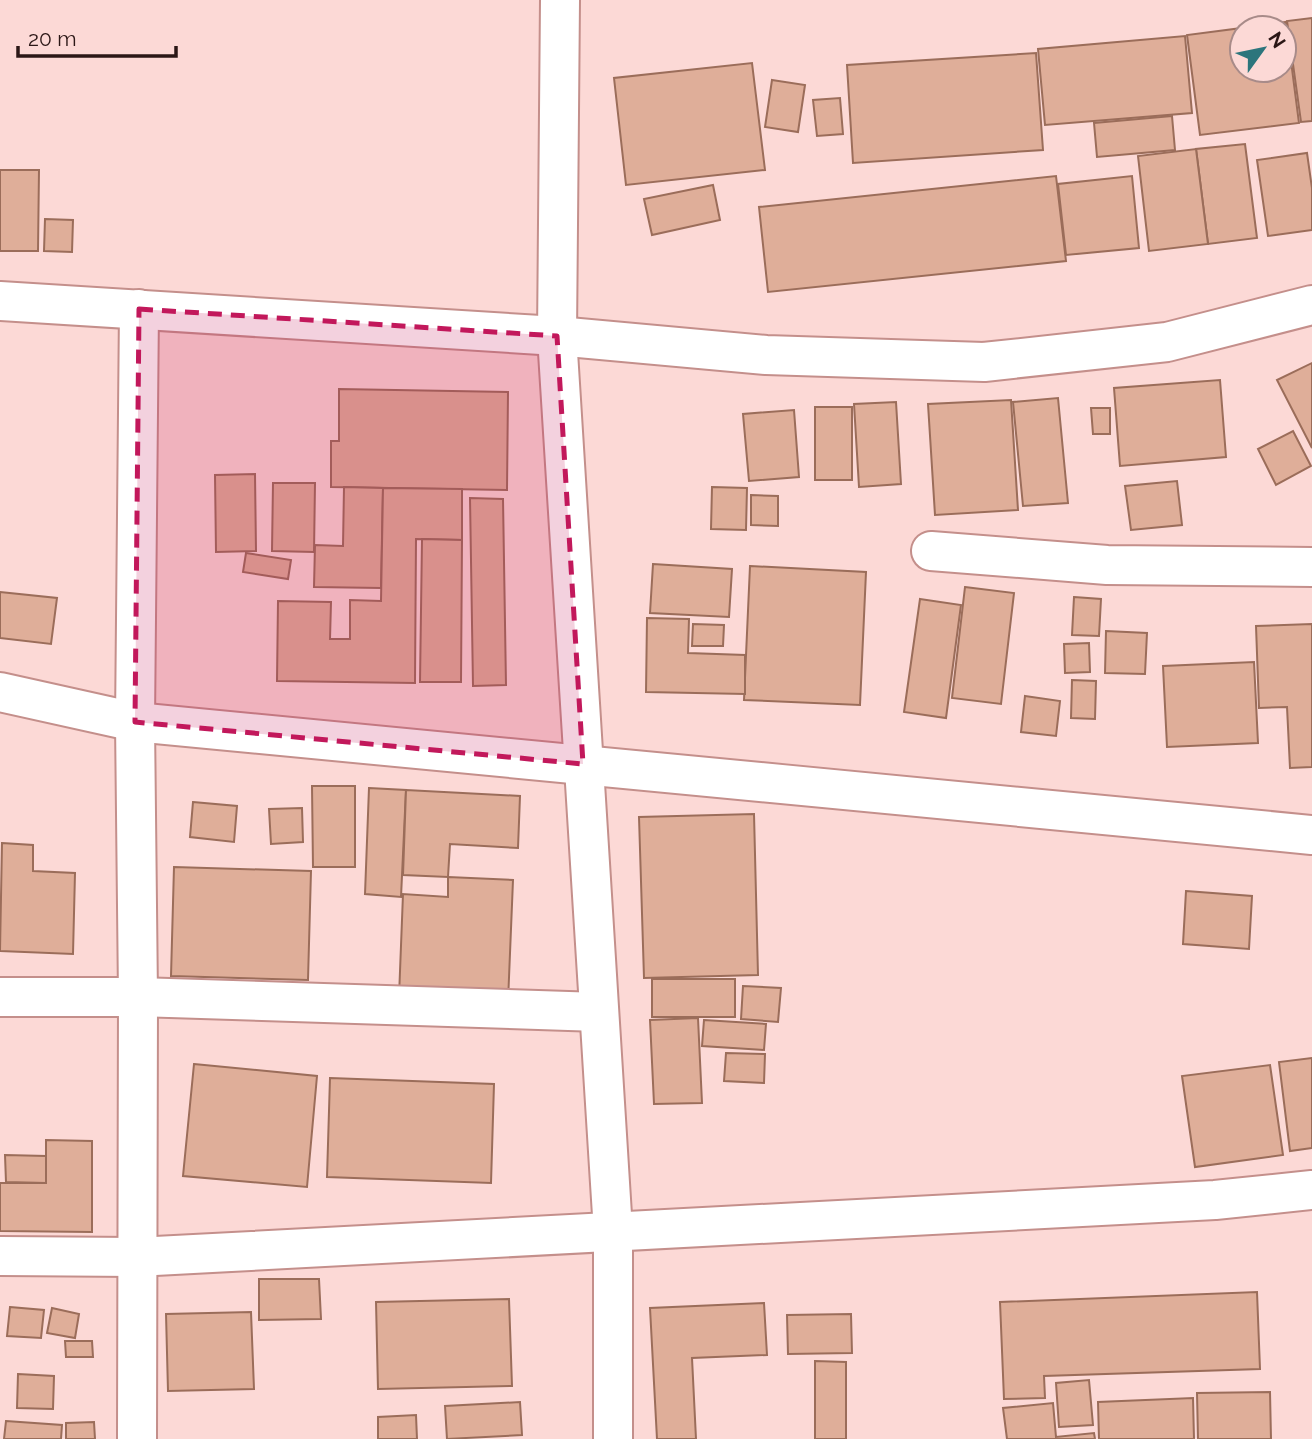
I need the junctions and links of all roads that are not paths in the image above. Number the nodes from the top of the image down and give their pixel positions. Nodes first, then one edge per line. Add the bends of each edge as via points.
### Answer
1 (561, 0) edge
2 (0, 301) edge
3 (1312, 305) edge
4 (139, 309) junction
5 (557, 335) junction
6 (931, 551) dead end
7 (1312, 566) edge
8 (0, 692) edge
9 (135, 722) junction
10 (583, 764) junction
11 (1312, 835) edge
12 (138, 997) junction
13 (0, 998) edge
14 (599, 1012) junction
15 (1312, 1190) edge
16 (614, 1231) junction
17 (0, 1256) edge
18 (136, 1257) junction
19 (137, 1439) edge
20 (612, 1439) edge

1 - 5 street
2 - 4 street
3 - 5 street via 1167,342 984,362 766,355
4 - 5 street
4 - 9 street
5 - 10 street
6 - 7 street via 1107,565
8 - 9 street
9 - 10 street
9 - 12 street
10 - 11 street
10 - 14 street
12 - 13 street
12 - 14 street
12 - 18 street
14 - 16 street
15 - 16 street via 1215,1200
16 - 18 street
16 - 20 street
17 - 18 street
18 - 19 street

